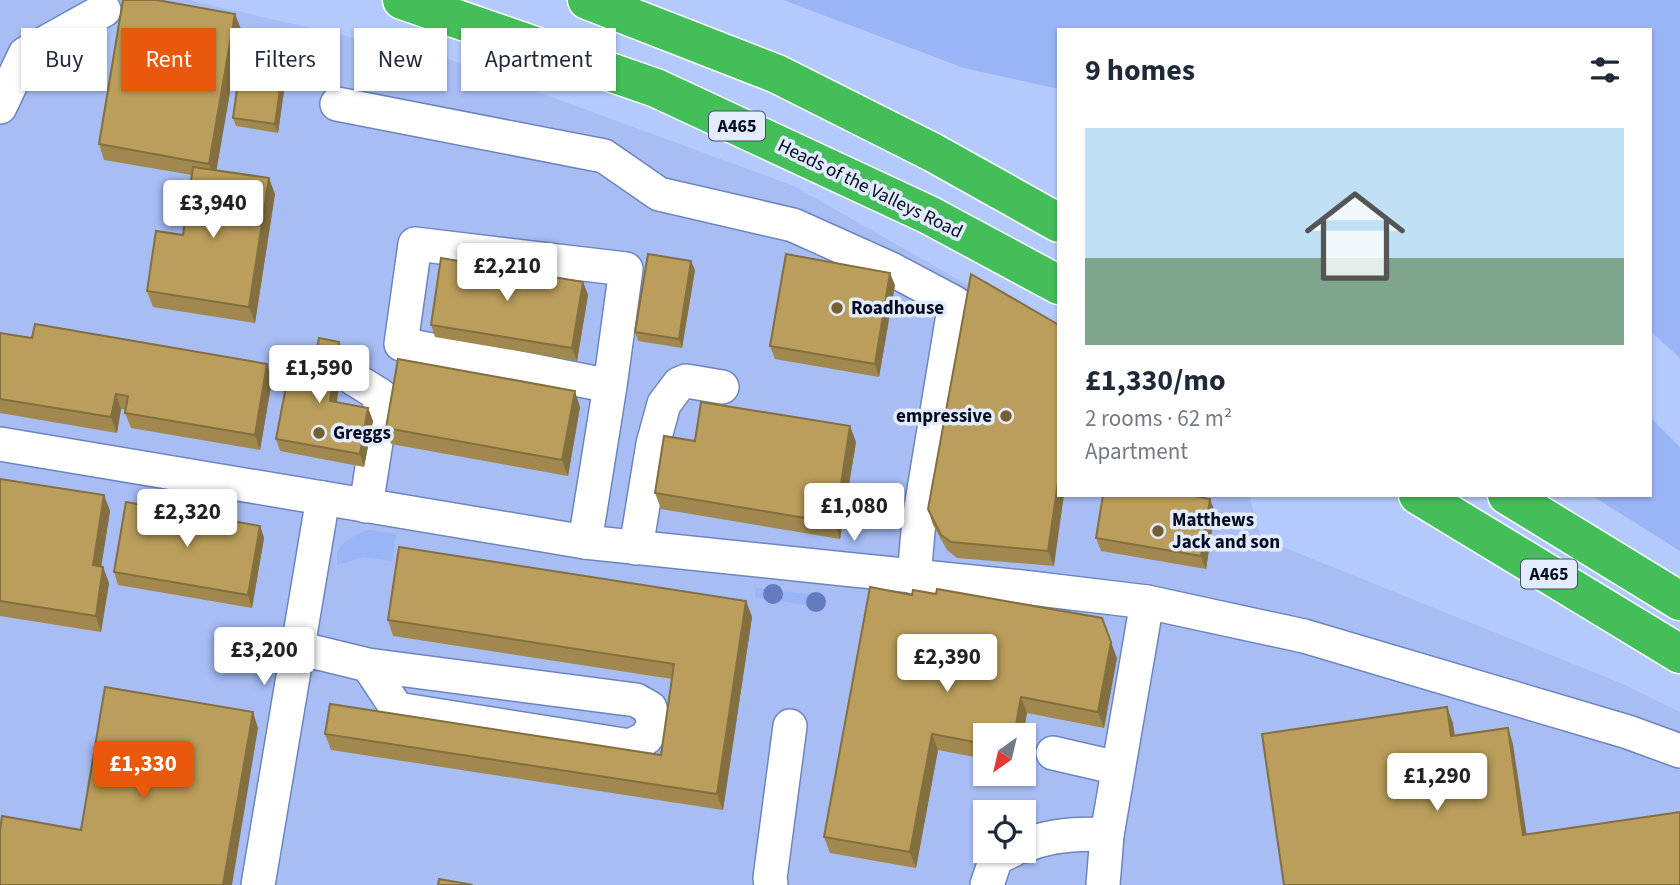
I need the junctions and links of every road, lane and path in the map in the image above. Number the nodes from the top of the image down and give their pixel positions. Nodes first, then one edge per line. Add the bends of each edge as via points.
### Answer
1 (402, 0) edge
2 (587, 0) edge
3 (104, 10) dead end
4 (12, 49) edge
5 (337, 104) dead end
6 (0, 107) edge
7 (1057, 222) edge
8 (1057, 284) edge
9 (354, 379) dead end
10 (610, 386) junction
11 (722, 387) dead end
12 (0, 444) edge
13 (1421, 497) edge
14 (1510, 497) edge
15 (323, 498) junction
16 (366, 506) junction
17 (585, 542) junction
18 (636, 548) junction
19 (914, 576) junction
20 (1680, 601) edge
21 (1147, 602) junction
22 (298, 648) junction
23 (1680, 653) edge
24 (368, 664) junction
25 (790, 726) dead end
26 (1680, 751) edge
27 (1053, 753) dead end
28 (1118, 768) junction
29 (1107, 835) junction
30 (1036, 841) edge
31 (994, 863) edge
32 (258, 885) edge
33 (771, 885) edge
34 (987, 885) edge
35 (1103, 885) edge

1 - 8 highway, Heads of the Valleys Road / A465 via 656,88 929,215
2 - 7 highway via 777,74
3 - 4 street
4 - 6 street
5 - 19 street via 604,156 659,194 793,225 955,303
9 - 16 street via 380,395
10 - 10 street via 626,270 415,244 401,344
10 - 17 street
11 - 18 street via 687,381 679,384 664,404
12 - 15 street
13 - 23 highway, A465
14 - 20 highway, A465
15 - 16 street
15 - 22 street
16 - 17 street
17 - 18 street
18 - 19 street
19 - 21 street
21 - 26 street via 1304,636
21 - 28 street
22 - 24 street
22 - 32 street
24 - 24 street via 636,700 650,708 654,725 646,738 630,746 397,709
25 - 33 street
27 - 28 street
28 - 29 street
29 - 30 street via 1083,833
29 - 35 street
31 - 34 street

